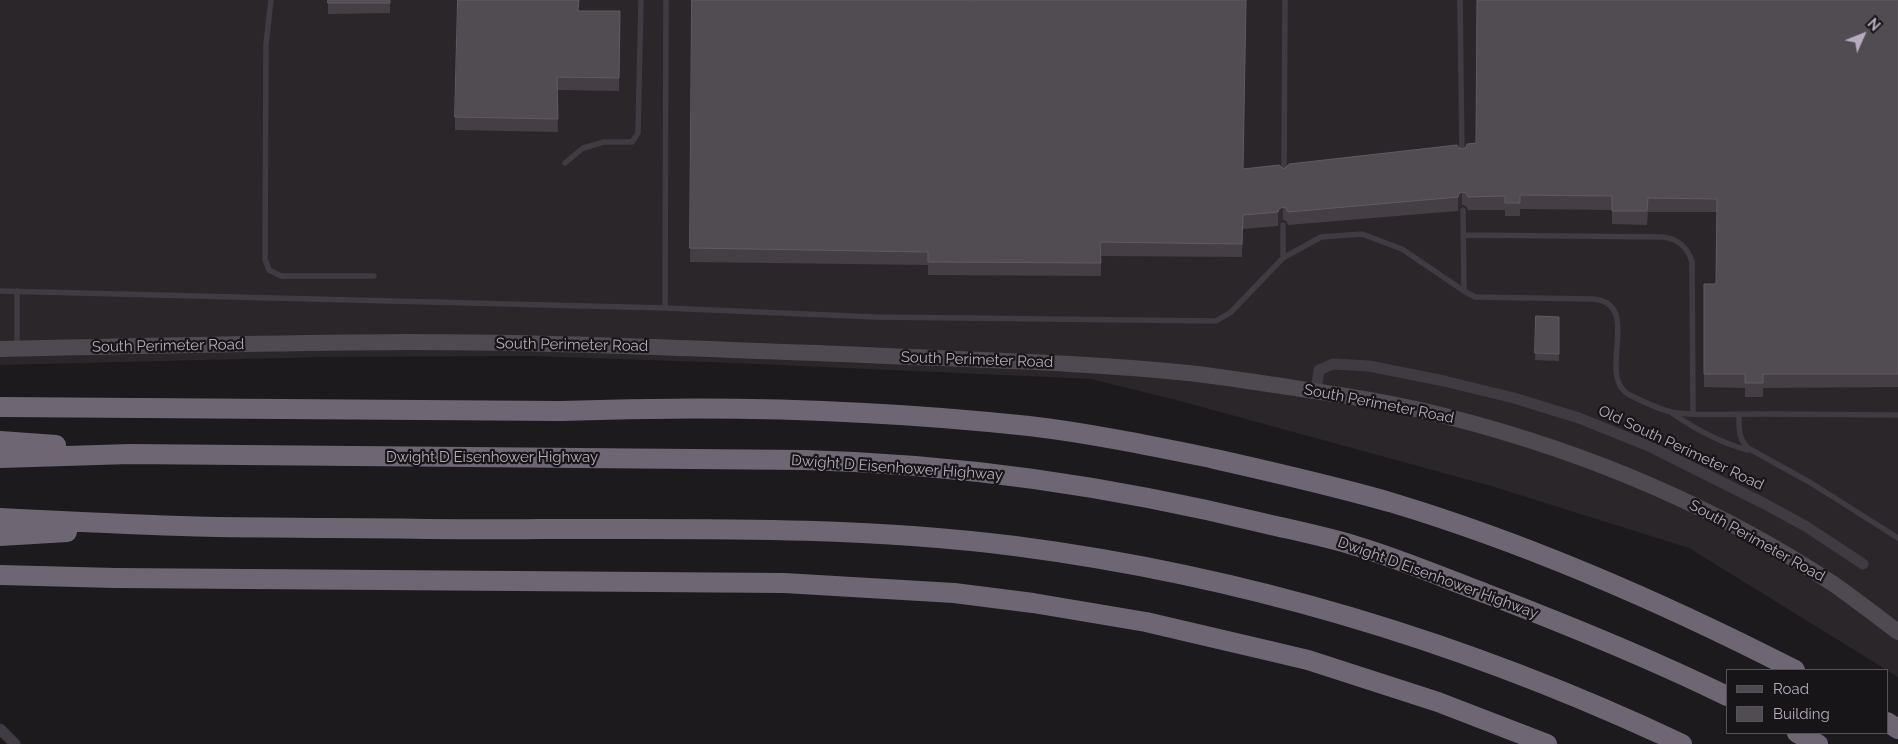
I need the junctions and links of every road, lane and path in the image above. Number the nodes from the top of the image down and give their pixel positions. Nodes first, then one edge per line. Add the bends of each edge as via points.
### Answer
1 (271, 0) edge
2 (641, 0) edge
3 (666, 0) edge
4 (1285, 0) edge
5 (1460, 0) edge
6 (1462, 158) edge
7 (565, 163) dead end
8 (1284, 178) edge
9 (1463, 210) dead end
10 (1283, 225) dead end
11 (1463, 235) junction
12 (1283, 258) junction
13 (374, 276) dead end
14 (0, 291) edge
15 (17, 291) junction
16 (1464, 291) junction
17 (665, 308) junction
18 (0, 348) edge
19 (17, 348) junction
20 (1316, 391) junction
21 (0, 407) edge
22 (1670, 412) junction
23 (1693, 413) junction
24 (1739, 414) junction
25 (1898, 415) edge
26 (0, 441) edge
27 (1752, 451) junction
28 (185, 454) junction
29 (0, 458) edge
30 (0, 518) edge
31 (184, 526) junction
32 (0, 536) edge
33 (1898, 538) edge
34 (1863, 564) dead end
35 (0, 575) edge
36 (1898, 632) edge
37 (1793, 669) edge
38 (1726, 696) edge
39 (0, 729) edge
40 (1799, 734) edge
41 (15, 744) edge
42 (1547, 744) edge
43 (1682, 744) edge
44 (1818, 744) edge

1 - 13 lane via 266,44 265,259 269,270 281,276
2 - 7 lane via 638,133 632,142 604,142 583,148
3 - 17 lane
4 - 8 lane
5 - 6 lane
9 - 11 lane
10 - 12 lane
11 - 16 lane
11 - 23 lane via 1664,237 1681,244 1689,252 1692,262
12 - 16 lane via 1320,237 1362,234 1402,249
12 - 17 lane via 1231,312 1216,321 875,317
14 - 15 lane
15 - 17 lane
15 - 19 lane
16 - 22 lane via 1475,297 1605,301 1617,315 1620,385 1627,393
18 - 19 street, South Perimeter Road
19 - 20 street, South Perimeter Road via 405,342 675,347 1034,361 1190,373
20 - 34 street, Old South Perimeter Road via 1319,370 1333,364 1369,366 1444,380 1579,418 1651,447 1758,500
20 - 36 street, South Perimeter Road via 1484,426 1641,480 1783,553 1837,586
21 - 37 highway via 785,409 910,415 1032,427 1131,442 1277,472 1419,511 1537,553 1632,592
22 - 23 lane
22 - 27 lane via 1732,446
23 - 24 lane
24 - 25 lane
24 - 27 lane via 1739,434 1744,445
26 - 28 highway
27 - 33 lane
28 - 29 highway, Dwight D Eisenhower Highway
28 - 38 highway, Dwight D Eisenhower Highway via 846,461 969,471 1086,486 1191,506 1356,546 1606,641
30 - 31 highway
31 - 32 highway
31 - 43 highway via 830,530 1054,552 1153,568 1237,587 1419,639 1566,692
35 - 42 highway via 784,583 954,593 1146,622 1308,660 1438,702
39 - 41 street
40 - 44 highway

